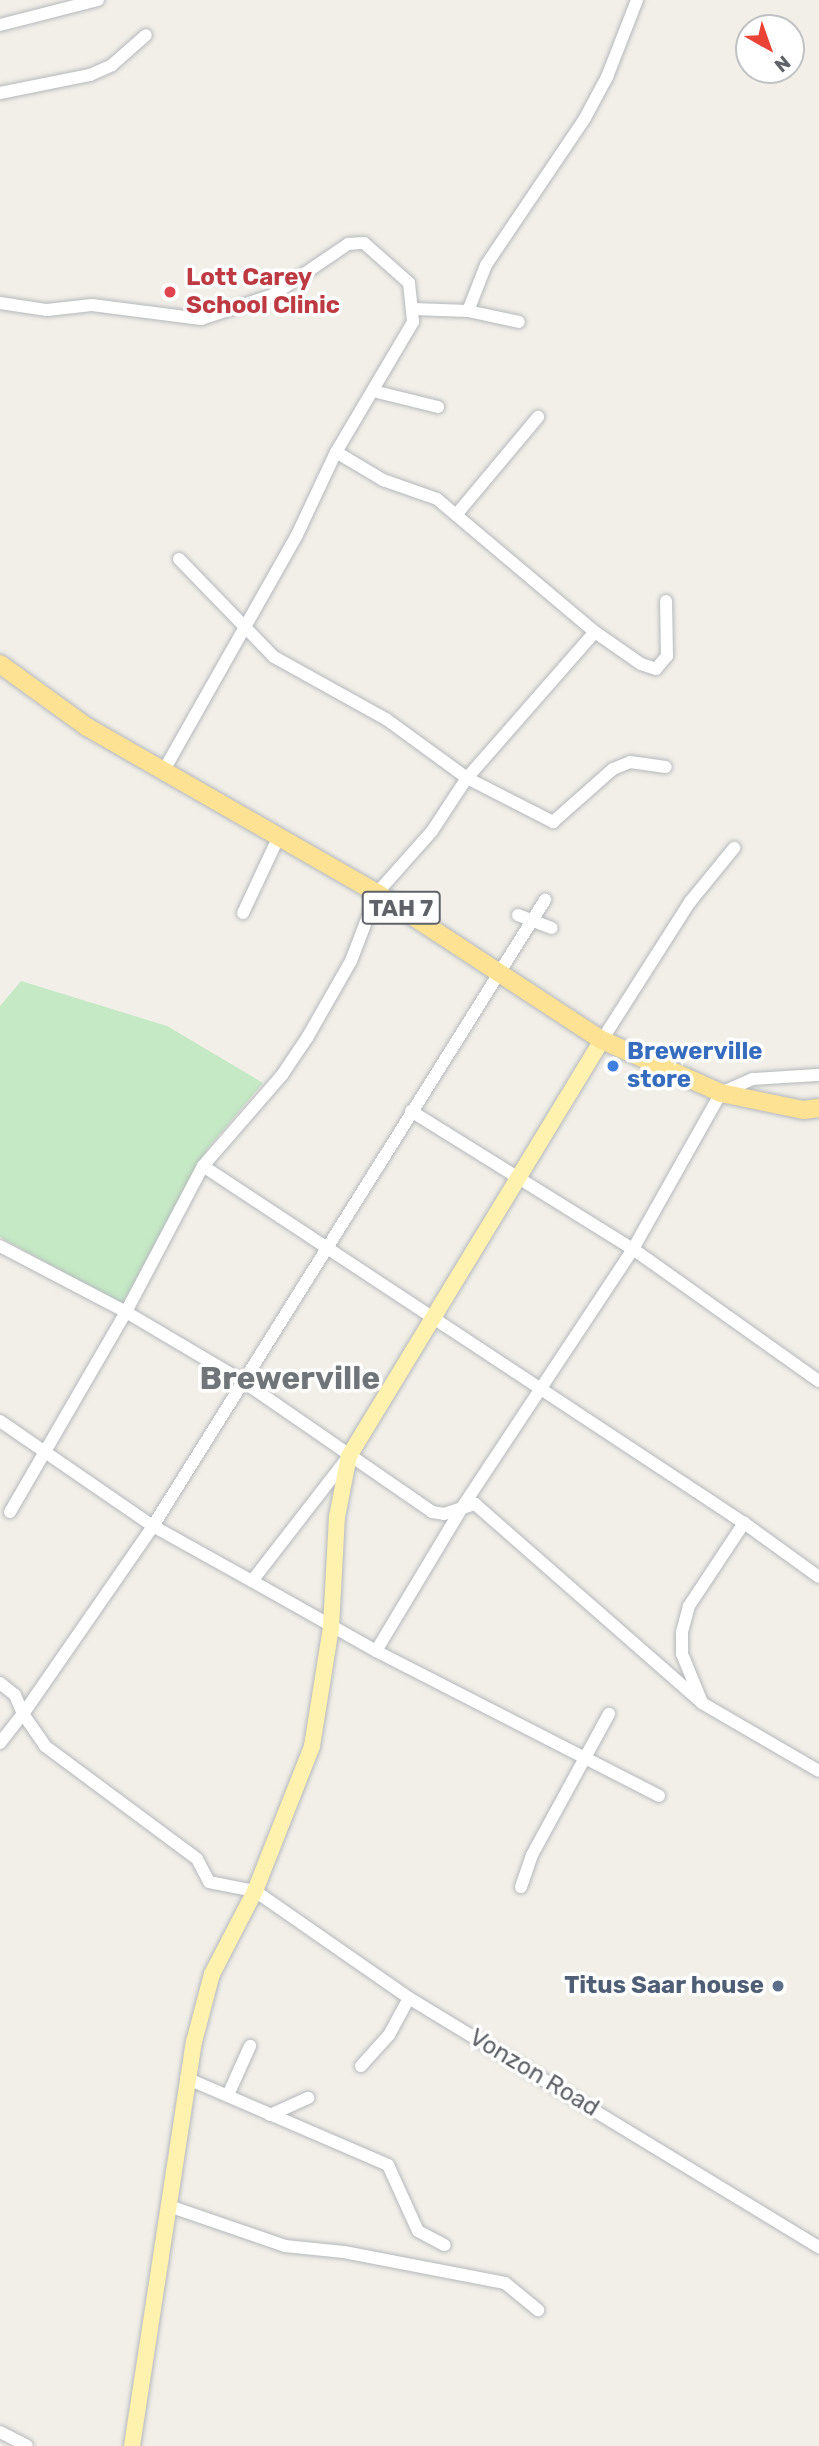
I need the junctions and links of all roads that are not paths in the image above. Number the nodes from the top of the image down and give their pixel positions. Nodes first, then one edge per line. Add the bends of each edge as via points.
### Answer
1 (98, 0) edge
2 (636, 0) edge
3 (0, 26) edge
4 (146, 35) dead end
5 (0, 93) edge
6 (0, 303) edge
7 (414, 309) junction
8 (468, 311) junction
9 (519, 322) dead end
10 (373, 391) junction
11 (438, 407) dead end
12 (538, 417) dead end
13 (336, 452) junction
14 (456, 515) junction
15 (180, 559) dead end
16 (666, 601) dead end
17 (245, 629) junction
18 (595, 632) junction
19 (0, 664) edge
20 (666, 767) dead end
21 (164, 769) junction
22 (467, 778) junction
23 (279, 836) junction
24 (734, 848) dead end
25 (377, 893) junction
26 (545, 900) dead end
27 (243, 913) dead end
28 (518, 915) dead end
29 (533, 919) junction
30 (552, 928) dead end
31 (498, 970) junction
32 (602, 1040) junction
33 (819, 1075) edge
34 (721, 1093) junction
35 (819, 1108) edge
36 (411, 1111) junction
37 (203, 1166) junction
38 (519, 1177) junction
39 (0, 1246) edge
40 (328, 1249) junction
41 (633, 1249) junction
42 (127, 1312) junction
43 (433, 1319) junction
44 (241, 1380) junction
45 (819, 1381) edge
46 (540, 1391) junction
47 (0, 1421) edge
48 (45, 1448) junction
49 (349, 1456) junction
50 (463, 1506) junction
51 (10, 1512) dead end
52 (744, 1523) junction
53 (153, 1526) junction
54 (819, 1577) edge
55 (252, 1581) junction
56 (331, 1627) junction
57 (376, 1651) junction
58 (0, 1683) edge
59 (702, 1703) junction
60 (23, 1714) junction
61 (609, 1714) dead end
62 (0, 1743) edge
63 (584, 1757) junction
64 (819, 1771) edge
65 (659, 1796) dead end
66 (520, 1887) dead end
67 (255, 1891) junction
68 (410, 1998) junction
69 (250, 2046) dead end
70 (361, 2066) dead end
71 (186, 2078) junction
72 (228, 2095) junction
73 (308, 2098) dead end
74 (270, 2115) junction
75 (169, 2206) junction
76 (444, 2245) dead end
77 (819, 2247) edge
78 (538, 2310) dead end
79 (0, 2432) edge
80 (27, 2446) edge
81 (132, 2446) edge

1 - 3 street
2 - 8 street via 607,77 585,118 486,265
4 - 5 street via 112,65 90,75
6 - 7 street via 47,310 92,305 201,319 273,295 348,244 364,243 409,283
7 - 8 street
7 - 10 street via 413,322
8 - 9 street
10 - 11 street
10 - 13 street
12 - 14 street
13 - 14 street via 383,480 437,499
13 - 17 street
14 - 18 street
15 - 17 street
16 - 18 street via 667,656 656,669 641,664
17 - 21 street
17 - 22 street via 274,657 386,719
18 - 22 street
19 - 21 highway, TAH 7 via 87,727
20 - 22 street via 630,762 613,769 552,822
21 - 23 highway, TAH 7
22 - 25 street via 432,831
23 - 25 highway, TAH 7
23 - 27 street
24 - 32 street via 682,914
25 - 31 highway, TAH 7
25 - 37 street via 351,961 307,1038 282,1075
26 - 29 street
28 - 29 street
29 - 30 street
29 - 31 street
31 - 32 highway, TAH 7
31 - 36 street
32 - 34 highway, TAH 7
32 - 38 main road
33 - 34 street via 753,1079
34 - 35 highway, TAH 7 via 803,1110
34 - 41 street
36 - 38 street
36 - 40 street
37 - 40 street
37 - 42 street
38 - 41 street
38 - 43 main road
39 - 42 street
40 - 43 street
40 - 44 street
41 - 45 street
41 - 46 street
42 - 44 street
42 - 48 street
43 - 46 street
43 - 49 main road
44 - 49 street
44 - 53 street
46 - 50 street
46 - 52 street
47 - 48 street
48 - 51 street
48 - 53 street
49 - 50 street via 432,1512 444,1514
49 - 55 street
49 - 56 main road via 337,1517
50 - 57 street
50 - 59 street via 475,1504 488,1512 514,1542
52 - 54 street
52 - 59 street via 688,1606 682,1654
53 - 55 street
53 - 60 street
55 - 56 street
56 - 57 street
56 - 67 main road via 312,1746
57 - 63 street
58 - 60 street via 15,1695
59 - 64 street
60 - 62 street
60 - 67 street via 45,1746 197,1859 209,1882
61 - 63 street
63 - 65 street
63 - 66 street
67 - 68 street, Vonzon Road
67 - 71 main road via 212,1974
68 - 70 street via 389,2035
68 - 77 street, Vonzon Road
69 - 72 street
71 - 72 street
71 - 75 main road
72 - 74 street
73 - 74 street
74 - 76 street via 388,2165 418,2231
75 - 78 street via 285,2246 505,2283
75 - 81 main road
79 - 80 street

